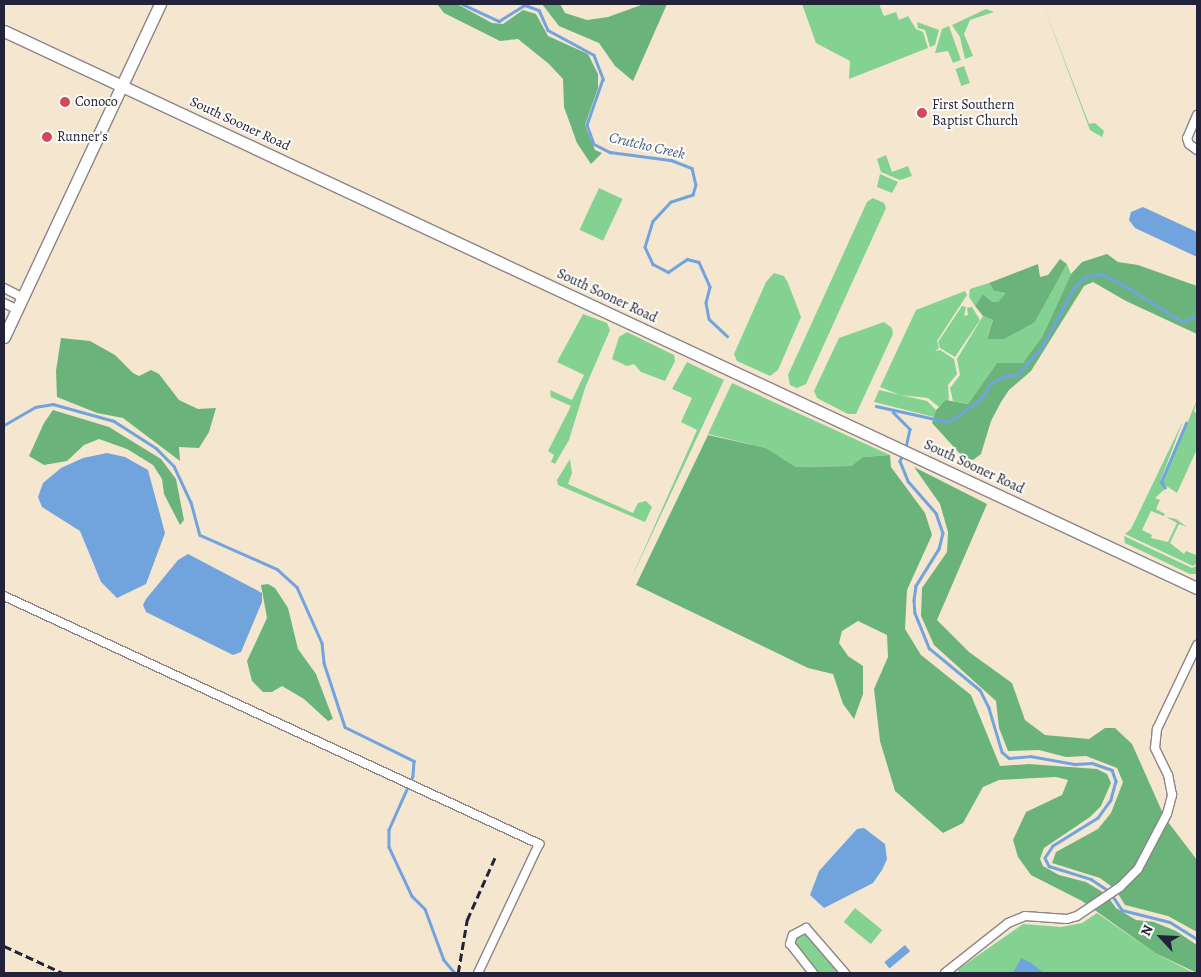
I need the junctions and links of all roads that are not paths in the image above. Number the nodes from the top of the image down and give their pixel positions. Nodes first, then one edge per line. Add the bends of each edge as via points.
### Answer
1 (160, 4) edge
2 (4, 31) edge
3 (122, 86) junction
4 (1197, 115) edge
5 (1197, 150) edge
6 (4, 288) edge
7 (22, 297) junction
8 (4, 303) edge
9 (16, 309) junction
10 (4, 337) edge
11 (1197, 588) edge
12 (4, 596) edge
13 (1197, 645) edge
14 (478, 973) edge
15 (813, 973) edge
16 (845, 973) edge
17 (945, 973) edge

1 - 3 main road
2 - 3 main road, South Sooner Road
3 - 7 main road
3 - 11 main road, South Sooner Road
4 - 5 street via 1187,142
6 - 7 street
7 - 9 main road
8 - 9 street
9 - 10 main road
12 - 14 street via 539,844
13 - 17 street via 1154,739 1159,760 1171,784 1167,814 1138,869 1116,890 1067,919 1025,916 1008,923
15 - 16 street via 790,944 793,935 806,928

